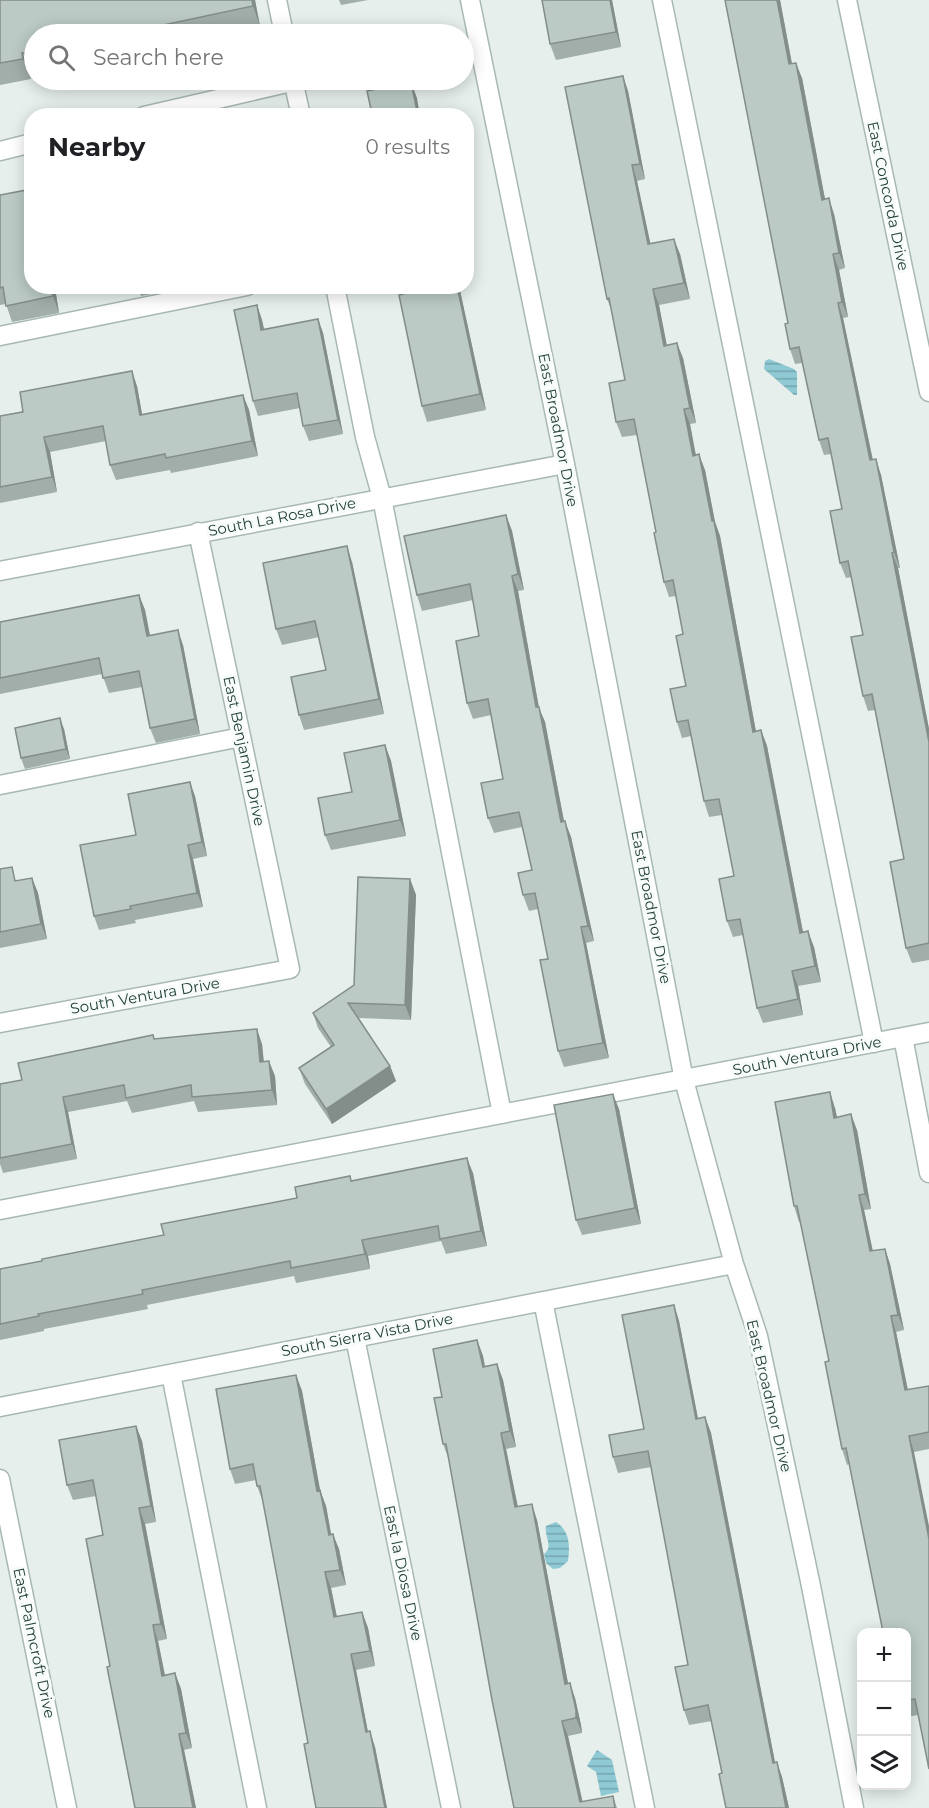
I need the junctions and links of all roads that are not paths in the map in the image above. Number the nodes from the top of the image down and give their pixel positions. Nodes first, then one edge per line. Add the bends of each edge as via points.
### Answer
1 (277, 0) edge
2 (470, 0) edge
3 (662, 0) edge
4 (847, 0) edge
5 (282, 24) edge
6 (471, 24) edge
7 (474, 54) edge
8 (254, 90) edge
9 (297, 90) edge
10 (178, 108) edge
11 (300, 108) edge
12 (24, 145) edge
13 (0, 150) edge
14 (207, 294) edge
15 (337, 294) edge
16 (0, 336) edge
17 (929, 392) edge
18 (565, 464) junction
19 (382, 498) junction
20 (198, 532) junction
21 (0, 571) edge
22 (241, 737) junction
23 (0, 785) edge
24 (290, 969) joint
25 (0, 1023) edge
26 (929, 1032) edge
27 (903, 1037) junction
28 (874, 1043) junction
29 (684, 1080) junction
30 (502, 1114) junction
31 (929, 1173) edge
32 (0, 1210) edge
33 (734, 1264) junction
34 (543, 1301) junction
35 (355, 1338) junction
36 (171, 1374) junction
37 (0, 1407) edge
38 (0, 1479) edge
39 (67, 1808) edge
40 (257, 1808) edge
41 (451, 1808) edge
42 (645, 1808) edge
43 (854, 1808) edge

1 - 5 street
2 - 6 street, East Broadmor Drive
3 - 28 street
4 - 17 street, East Concorda Drive
7 - 18 street, East Broadmor Drive
8 - 10 street
9 - 11 street
12 - 13 street
14 - 16 street
15 - 19 street via 365,437
18 - 19 street, South La Rosa Drive
18 - 29 street, East Broadmor Drive
19 - 20 street, South La Rosa Drive
19 - 30 street
20 - 21 street, South La Rosa Drive
20 - 22 street, East Benjamin Drive
22 - 23 street
22 - 24 street, East Benjamin Drive
24 - 25 street, South Ventura Drive
26 - 27 street, South Ventura Drive
27 - 28 street, South Ventura Drive
27 - 31 street
28 - 29 street, South Ventura Drive
29 - 30 street, South Ventura Drive
29 - 33 street, East Broadmor Drive
30 - 32 street, South Ventura Drive
33 - 34 street, South Sierra Vista Drive
33 - 43 street, East Broadmor Drive via 758,1336
34 - 35 street, South Sierra Vista Drive
34 - 42 street
35 - 36 street, South Sierra Vista Drive
35 - 41 street, East la Diosa Drive
36 - 37 street, South Sierra Vista Drive
36 - 40 street
38 - 39 street, East Palmcroft Drive

